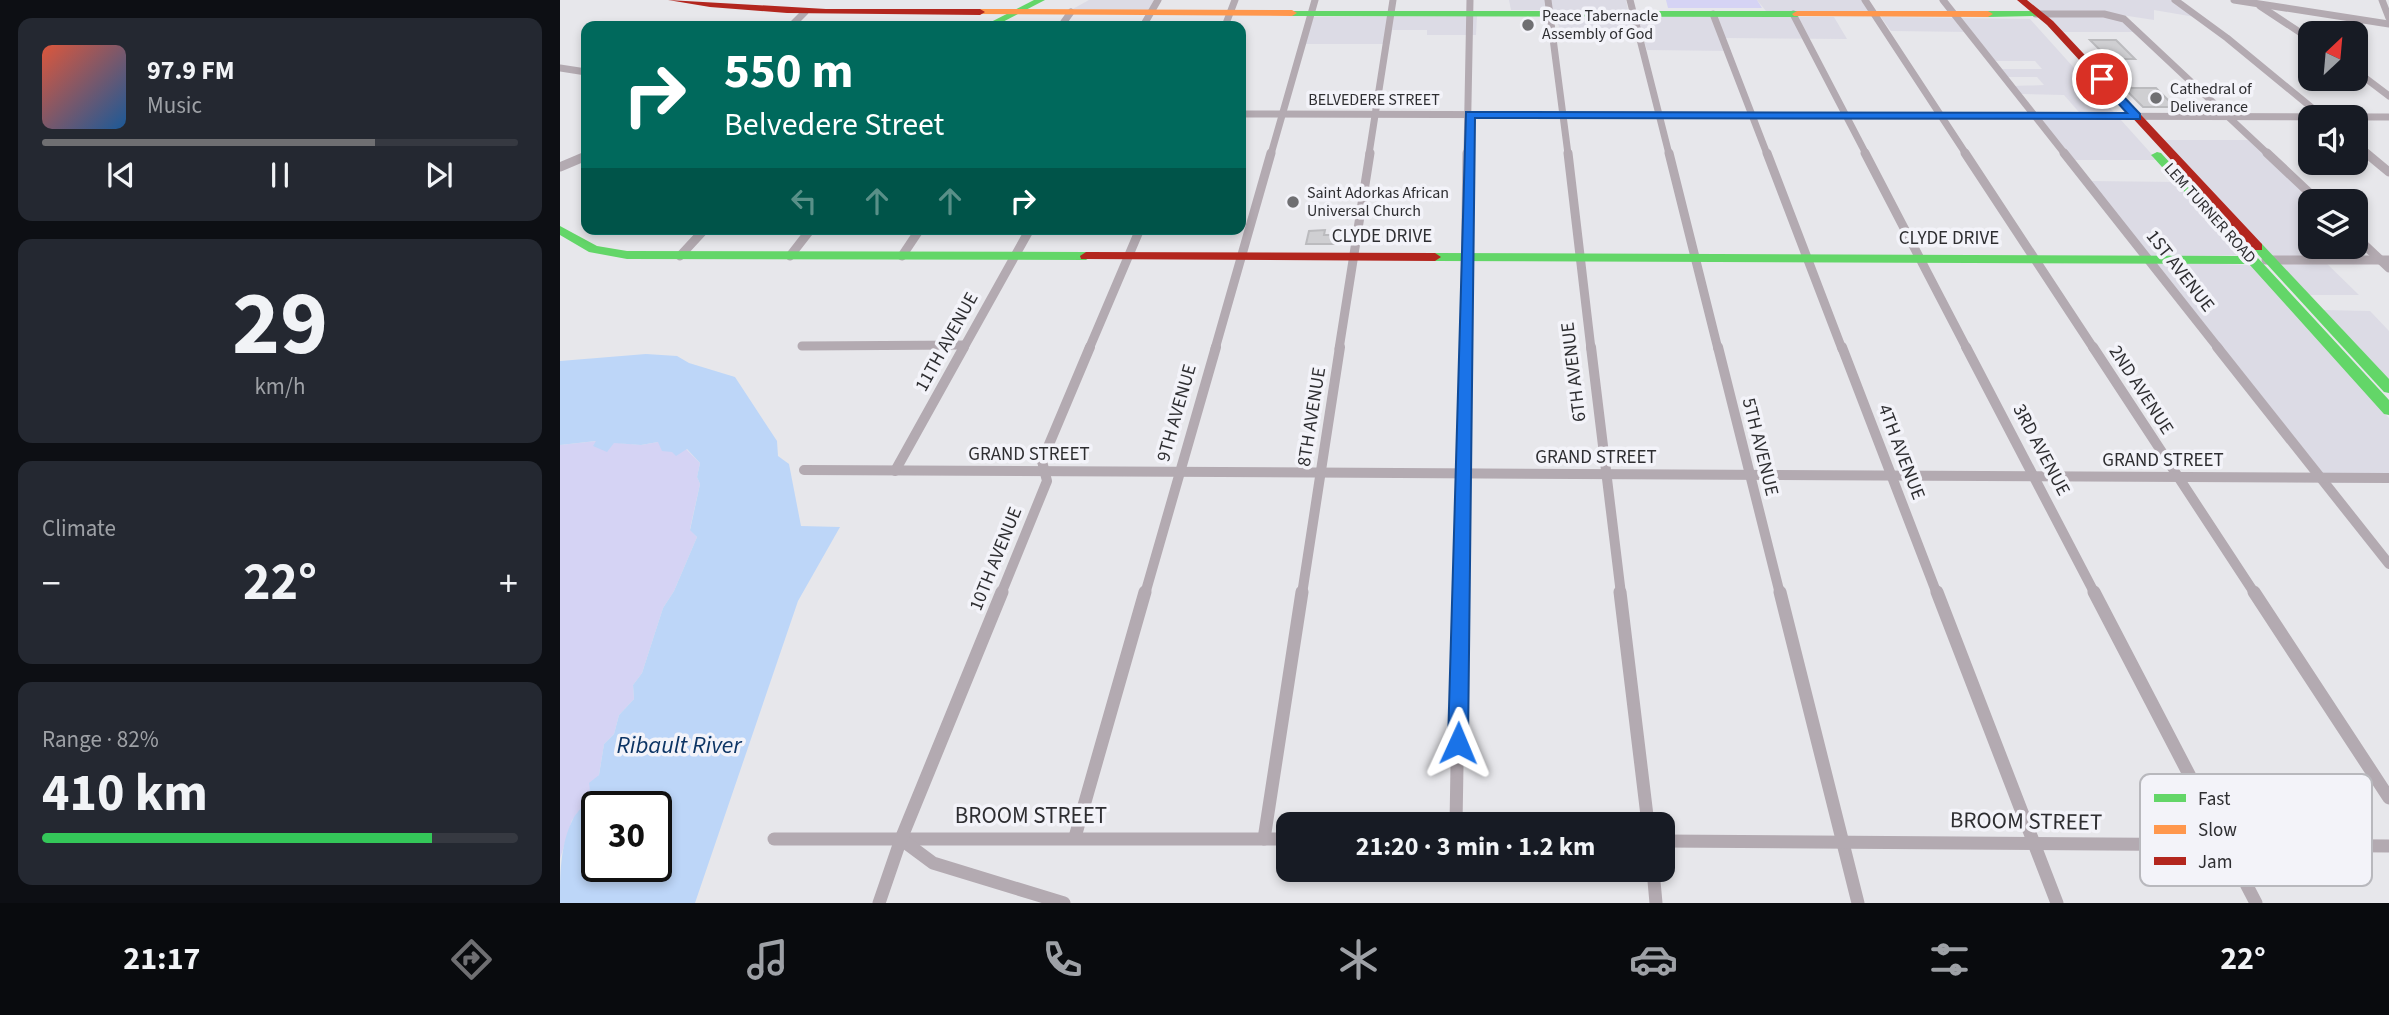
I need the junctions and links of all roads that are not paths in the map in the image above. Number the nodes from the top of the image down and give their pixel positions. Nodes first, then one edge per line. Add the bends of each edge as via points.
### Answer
1 (672, 0) edge
2 (1040, 0) edge
3 (1865, 0) edge
4 (1943, 0) edge
5 (2021, 0) edge
6 (2175, 0) edge
7 (2234, 0) edge
8 (2382, 0) edge
9 (2256, 4) junction
10 (1313, 7) edge
11 (1392, 7) edge
12 (1471, 7) edge
13 (1550, 7) edge
14 (1631, 7) edge
15 (805, 12) junction
16 (1012, 12) junction
17 (1071, 12) junction
18 (1150, 13) edge
19 (1230, 13) edge
20 (1713, 14) junction
21 (1793, 14) junction
22 (1874, 14) junction
23 (1954, 14) junction
24 (2036, 14) junction
25 (2389, 18) edge
26 (795, 21) edge
27 (997, 21) edge
28 (1065, 21) edge
29 (2389, 24) edge
30 (2298, 31) edge
31 (560, 68) edge
32 (581, 71) edge
33 (2368, 80) edge
34 (2389, 96) edge
35 (2308, 105) edge
36 (1246, 114) edge
37 (1282, 114) junction
38 (1376, 115) junction
39 (1469, 115) junction
40 (1564, 115) junction
41 (1658, 115) junction
42 (1752, 115) junction
43 (1846, 116) junction
44 (1941, 116) junction
45 (2035, 116) junction
46 (2129, 117) junction
47 (2228, 117) junction
48 (2298, 117) edge
49 (2368, 117) edge
50 (2389, 117) edge
51 (2368, 155) edge
52 (581, 158) edge
53 (560, 167) edge
54 (2389, 172) edge
55 (2305, 189) edge
56 (573, 232) edge
57 (699, 235) edge
58 (806, 235) edge
59 (916, 235) edge
60 (1027, 235) edge
61 (1138, 235) edge
62 (2368, 247) edge
63 (680, 256) junction
64 (790, 256) junction
65 (902, 256) junction
66 (1015, 256) junction
67 (1129, 256) junction
68 (1240, 257) junction
69 (1353, 257) junction
70 (1467, 257) junction
71 (1580, 258) junction
72 (1695, 258) junction
73 (1807, 259) junction
74 (1921, 259) junction
75 (2035, 259) junction
76 (2149, 260) junction
77 (2253, 260) junction
78 (2270, 260) junction
79 (2385, 260) edge
80 (2389, 268) edge
81 (802, 345) dead end
82 (965, 345) junction
83 (2389, 388) edge
84 (2389, 410) edge
85 (804, 470) dead end
86 (895, 471) junction
87 (1044, 472) junction
88 (1179, 472) junction
89 (1321, 473) junction
90 (1463, 474) junction
91 (1606, 475) junction
92 (1749, 475) junction
93 (1891, 476) junction
94 (2035, 477) junction
95 (2177, 477) junction
96 (2321, 478) junction
97 (2389, 478) edge
98 (2389, 564) edge
99 (2189, 774) edge
100 (2389, 799) edge
101 (1456, 812) edge
102 (1647, 812) edge
103 (1075, 837) junction
104 (774, 839) dead end
105 (901, 839) junction
106 (1264, 839) junction
107 (1276, 839) edge
108 (1675, 841) edge
109 (1842, 842) junction
110 (2034, 844) junction
111 (2140, 845) edge
112 (1654, 882) edge
113 (2247, 886) edge
114 (879, 903) edge
115 (1064, 903) edge
116 (1656, 903) edge
117 (1858, 903) edge
118 (2057, 903) edge
119 (2256, 903) edge

1 - 15 main road
2 - 16 main road
3 - 22 street, 2ND AVENUE
4 - 23 street, 1ST AVENUE
5 - 24 main road, LEM TURNER ROAD
6 - 35 street
7 - 9 street
8 - 25 street
9 - 29 street
9 - 30 street
10 - 11 main road
10 - 19 main road
10 - 37 street, 9TH AVENUE
11 - 12 main road
11 - 38 street, 8TH AVENUE
12 - 13 main road
12 - 39 street
13 - 14 main road
13 - 40 street, 6TH AVENUE
14 - 20 main road
14 - 41 street, 5TH AVENUE
15 - 16 main road
15 - 26 street
16 - 17 main road
16 - 27 main road
17 - 18 main road
17 - 28 street
18 - 19 main road
20 - 21 main road
20 - 42 street, 4TH AVENUE
21 - 22 main road
21 - 43 street, 3RD AVENUE
22 - 23 main road
22 - 44 street, 2ND AVENUE
23 - 24 main road
23 - 45 street, 1ST AVENUE
24 - 46 main road, LEM TURNER ROAD via 2050,23
24 - 47 street via 2121,17
31 - 32 street
33 - 34 street
36 - 37 street, BELVEDERE STREET
37 - 38 street, BELVEDERE STREET
37 - 68 street, 9TH AVENUE
38 - 39 street, BELVEDERE STREET
38 - 69 street, 8TH AVENUE
39 - 40 street, BELVEDERE STREET
39 - 70 street
40 - 41 street, BELVEDERE STREET
40 - 71 street, 6TH AVENUE
41 - 42 street, BELVEDERE STREET
41 - 72 street, 5TH AVENUE
42 - 43 street, BELVEDERE STREET
42 - 73 street, 4TH AVENUE
43 - 44 street, BELVEDERE STREET
43 - 74 street, 3RD AVENUE
44 - 45 street, BELVEDERE STREET
44 - 75 street, 2ND AVENUE
45 - 46 street, BELVEDERE STREET
45 - 76 street, 1ST AVENUE
46 - 47 street, BELVEDERE STREET
46 - 77 main road, LEM TURNER ROAD
46 - 78 main road, LEM TURNER ROAD
47 - 48 street, BELVEDERE STREET
47 - 55 street
49 - 50 street, BELVEDERE STREET
51 - 54 street
52 - 53 street
56 - 63 main road, CLYDE DRIVE via 593,249 613,254
57 - 63 street
58 - 64 street
59 - 65 street
60 - 66 street, 11TH AVENUE
61 - 67 street, 10TH AVENUE
62 - 79 street
63 - 64 main road, CLYDE DRIVE
64 - 65 main road, CLYDE DRIVE
65 - 66 main road, CLYDE DRIVE
66 - 67 main road, CLYDE DRIVE
66 - 82 street, 11TH AVENUE
67 - 68 main road, CLYDE DRIVE
67 - 87 street, 10TH AVENUE via 1042,461
68 - 69 main road, CLYDE DRIVE
68 - 88 street, 9TH AVENUE
69 - 70 main road, CLYDE DRIVE
69 - 89 street, 8TH AVENUE
70 - 71 main road, CLYDE DRIVE
70 - 90 street
71 - 72 main road, CLYDE DRIVE
71 - 91 street, 6TH AVENUE
72 - 73 main road, CLYDE DRIVE
72 - 92 street, 5TH AVENUE
73 - 74 main road, CLYDE DRIVE
73 - 93 street, 4TH AVENUE
74 - 75 main road, CLYDE DRIVE
74 - 94 street, 3RD AVENUE
75 - 76 main road, CLYDE DRIVE
75 - 95 street, 2ND AVENUE
76 - 77 main road, CLYDE DRIVE
76 - 96 street, 1ST AVENUE
77 - 78 street
77 - 84 main road, LEM TURNER ROAD
78 - 79 street
78 - 83 main road, LEM TURNER ROAD
79 - 80 street
81 - 82 street
82 - 86 street, 11TH AVENUE
85 - 86 street, GRAND STREET
86 - 87 street, GRAND STREET
87 - 88 street, GRAND STREET
87 - 105 street, 10TH AVENUE via 1047,481
88 - 89 street, GRAND STREET
88 - 103 street, 9TH AVENUE
89 - 90 street, GRAND STREET
89 - 106 street, 8TH AVENUE
90 - 91 street, GRAND STREET
90 - 101 street
91 - 92 street, GRAND STREET
91 - 102 street, 6TH AVENUE
92 - 93 street, GRAND STREET
92 - 109 street, 5TH AVENUE
93 - 94 street, GRAND STREET
93 - 110 street, 4TH AVENUE
94 - 95 street, GRAND STREET
94 - 99 street, 3RD AVENUE
95 - 96 street, GRAND STREET
95 - 100 street, 2ND AVENUE
96 - 97 street, GRAND STREET
96 - 98 street, 1ST AVENUE
103 - 105 street, BROOM STREET
103 - 106 street, BROOM STREET
104 - 105 street, BROOM STREET
105 - 114 street, 10TH AVENUE
105 - 115 street via 933,863
106 - 107 street, BROOM STREET
108 - 109 street, BROOM STREET
109 - 110 street, BROOM STREET
109 - 117 street, 5TH AVENUE
110 - 111 street, BROOM STREET
110 - 118 street, 4TH AVENUE
112 - 116 street
113 - 119 street, 3RD AVENUE

